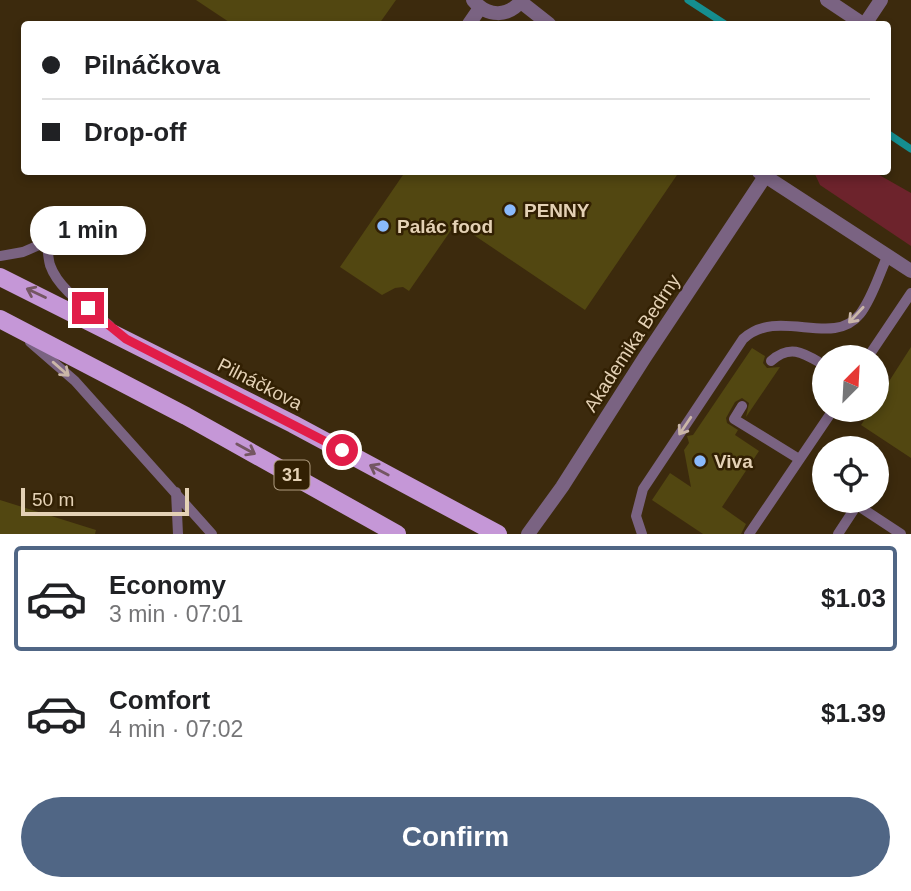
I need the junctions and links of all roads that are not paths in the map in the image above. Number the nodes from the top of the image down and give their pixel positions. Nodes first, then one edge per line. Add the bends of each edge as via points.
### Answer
1 (827, 0) edge
2 (881, 0) edge
3 (521, 1) edge
4 (477, 4) edge
5 (470, 21) edge
6 (544, 21) edge
7 (859, 21) edge
8 (866, 21) edge
9 (763, 175) edge
10 (767, 175) edge
11 (888, 255) junction
12 (0, 256) edge
13 (911, 271) edge
14 (0, 277) edge
15 (911, 293) edge
16 (5, 321) edge
17 (126, 339) junction
18 (876, 345) edge
19 (812, 360) edge
20 (771, 361) dead end
21 (742, 406) dead end
22 (825, 422) edge
23 (799, 459) junction
24 (176, 492) junction
25 (178, 534) edge
26 (212, 534) edge
27 (397, 534) edge
28 (498, 534) edge
29 (528, 534) edge
30 (642, 534) edge
31 (749, 534) edge
32 (838, 534) edge
33 (901, 534) edge

1 - 7 street
2 - 8 street
3 - 4 street via 514,9 497,14
3 - 6 street
4 - 5 street
9 - 29 street, Akademika Bedrny
10 - 11 street
11 - 13 street
11 -> 30 lane via 853,321 828,329 772,324 743,339 643,489 636,516
12 - 17 lane via 47,242 50,265 69,293
17 -> 14 main road, Pilnáčkova / 31
15 - 18 lane
16 -> 24 lane via 75,381
16 -> 27 main road, 31
28 -> 17 main road, Pilnáčkova / 31
19 - 20 lane via 786,351
21 - 23 lane via 734,419
22 - 23 lane
23 - 31 lane
24 - 25 lane
24 - 26 lane
32 - 33 lane via 857,505

